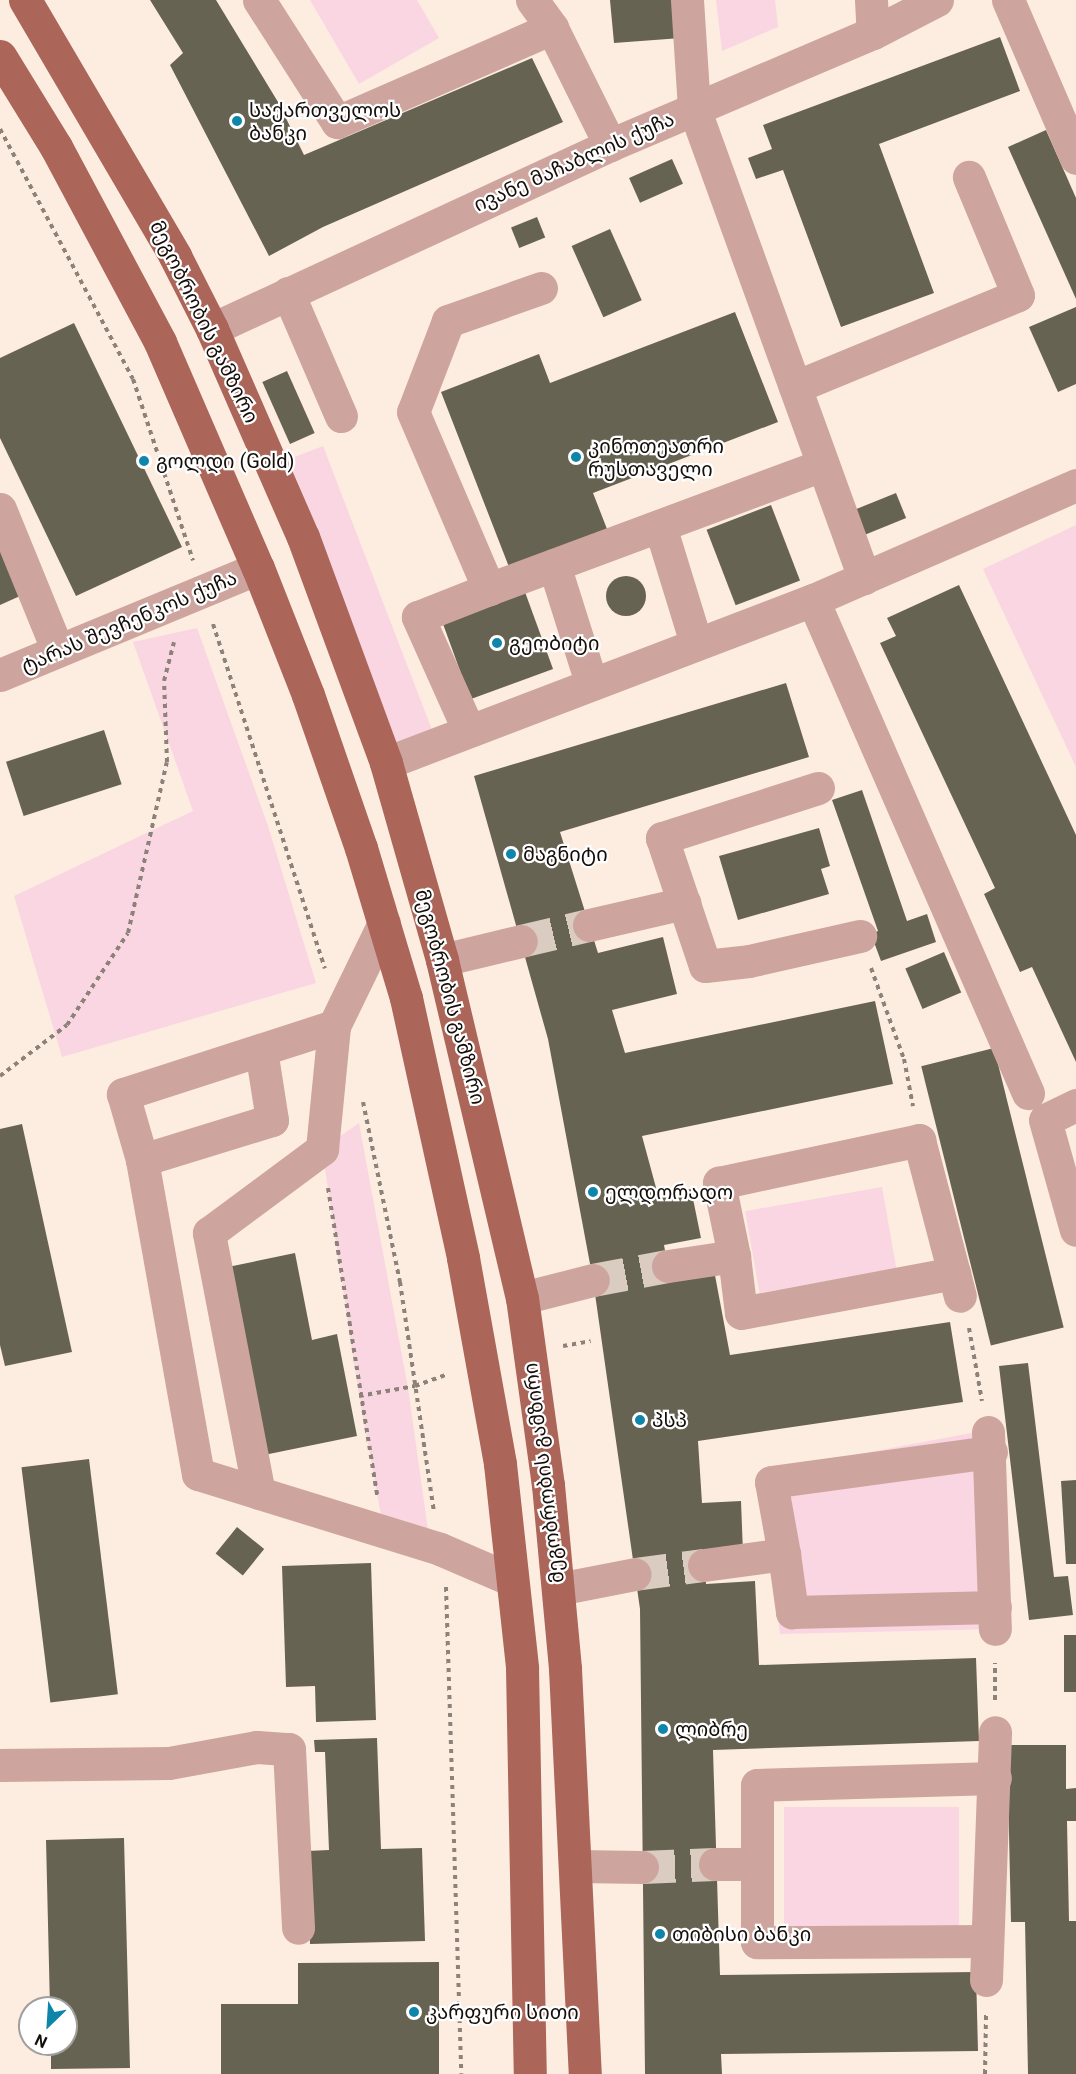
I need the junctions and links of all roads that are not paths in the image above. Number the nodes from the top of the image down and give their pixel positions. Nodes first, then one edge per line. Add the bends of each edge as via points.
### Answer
1 (26, 0) edge
2 (259, 0) edge
3 (532, 0) edge
4 (687, 0) edge
5 (871, 0) edge
6 (937, 0) edge
7 (1008, 0) edge
8 (552, 28) junction
9 (873, 33) junction
10 (0, 56) edge
11 (694, 108) junction
12 (610, 145) junction
13 (1076, 158) edge
14 (969, 177) dead end
15 (541, 288) dead end
16 (288, 293) junction
17 (212, 329) junction
18 (795, 387) junction
19 (341, 416) dead end
20 (823, 465) junction
21 (1076, 484) edge
22 (0, 509) edge
23 (660, 526) junction
24 (554, 565) junction
25 (258, 568) junction
26 (864, 578) junction
27 (489, 590) junction
28 (813, 600) junction
29 (696, 643) junction
30 (58, 651) junction
31 (0, 675) edge
32 (591, 682) junction
33 (468, 729) junction
34 (386, 763) junction
35 (818, 788) dead end
36 (684, 903) junction
37 (384, 923) junction
38 (589, 925) tunnel mouth
39 (860, 936) road end
40 (521, 941) tunnel mouth
41 (442, 960) junction
42 (337, 1021) junction
43 (261, 1050) junction
44 (1028, 1093) dead end
45 (1076, 1106) edge
46 (142, 1160) junction
47 (1076, 1230) edge
48 (734, 1256) junction
49 (668, 1266) tunnel mouth
50 (593, 1280) tunnel mouth
51 (522, 1298) junction
52 (259, 1493) junction
53 (784, 1554) junction
54 (704, 1565) tunnel mouth
55 (635, 1574) tunnel mouth
56 (512, 1580) junction
57 (558, 1589) junction
58 (995, 1732) road end
59 (0, 1765) edge
60 (995, 1779) junction
61 (715, 1864) tunnel mouth
62 (757, 1864) junction
63 (577, 1866) junction
64 (642, 1867) tunnel mouth
65 (298, 1928) dead end
66 (986, 1941) junction
67 (986, 1980) road end
68 (531, 2074) edge
69 (585, 2074) edge

1 - 17 main road, მეგობრობის გამზირი via 125,165
2 - 8 street via 337,122
3 - 8 street
4 - 11 street
5 - 9 street
6 - 9 street, ივანე მაჩაბლის ქუჩა
7 - 13 street
8 - 12 street
9 - 11 street, ივანე მაჩაბლის ქუჩა
10 - 25 main road via 56,147 160,342
11 - 12 street, ივანე მაჩაბლის ქუჩა
11 - 18 street
12 - 16 street, ივანე მაჩაბლის ქუჩა
14 - 18 street via 1018,295
15 - 27 street via 448,321 413,412
16 - 17 street, ივანე მაჩაბლის ქუჩა
16 - 19 street
17 - 34 main road, მეგობრობის გამზირი via 303,537
18 - 20 street
20 - 23 street
20 - 26 street
21 - 26 street
22 - 30 street
23 - 24 street
23 - 29 street
24 - 27 street
24 - 32 street
25 - 30 street, ტარას შევჩენკოს ქუჩა
25 - 37 main road via 308,695
26 - 28 street
27 - 33 street via 418,617
28 - 29 street
28 - 44 street
29 - 32 street
30 - 31 street, ტარას შევჩენკოს ქუჩა
32 - 33 street
33 - 34 street
34 - 41 main road, მეგობრობის გამზირი
35 - 36 street via 662,838
36 - 38 street
36 - 39 street via 705,966 749,961
37 - 42 street
37 - 56 main road via 406,998 463,1258 500,1464
40 - 41 street
41 - 51 main road, მეგობრობის გამზირი
42 - 43 street
42 - 52 street via 322,1149 209,1233
43 - 46 street via 272,1120
43 - 46 street via 123,1094
45 - 47 street via 1045,1120
46 - 52 street via 198,1474
48 - 48 street via 719,1183 919,1140 957,1285 741,1313
48 - 49 street
50 - 51 street
51 - 57 main road, მეგობრობის გამზირი
52 - 56 street via 383,1531 442,1563
53 - 53 street via 771,1482 989,1441 995,1618 792,1612
53 - 54 street
55 - 57 street
56 - 68 main road via 522,1668
57 - 63 main road, მეგობრობის გამზირი
58 - 60 street
59 - 65 street via 169,1763 257,1747 289,1749
60 - 62 street via 757,1785
60 - 66 street
61 - 62 street
62 - 66 street via 757,1942
63 - 64 street
63 - 69 main road, მეგობრობის გამზირი
66 - 67 street

